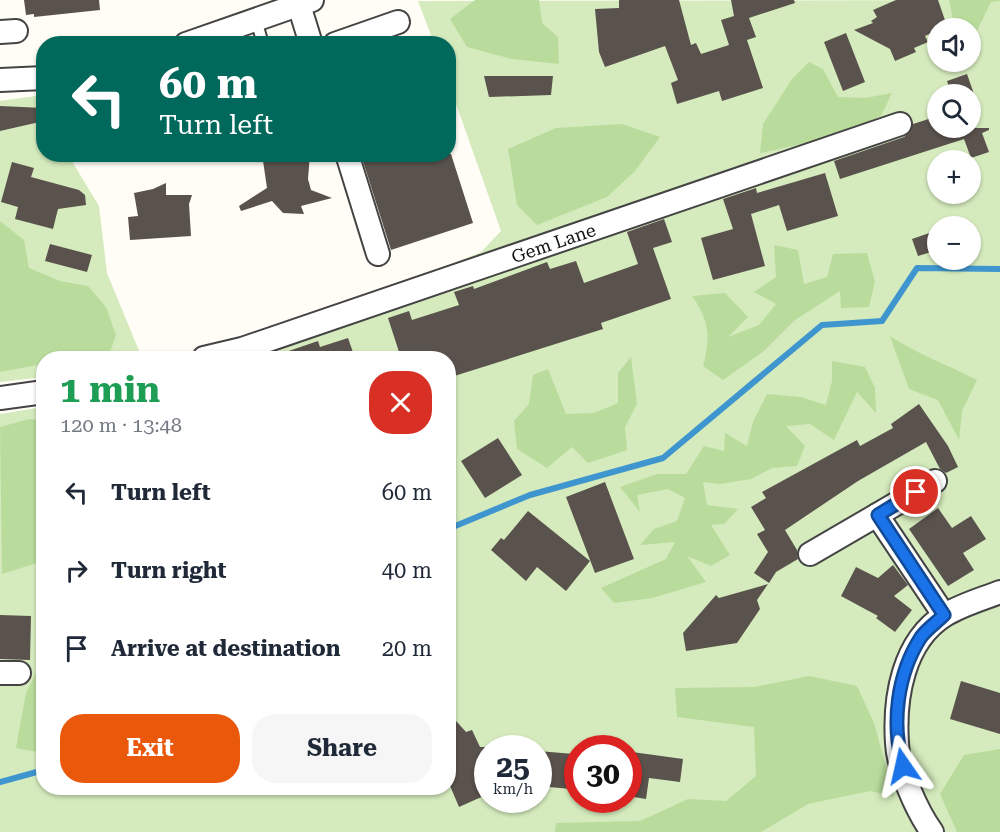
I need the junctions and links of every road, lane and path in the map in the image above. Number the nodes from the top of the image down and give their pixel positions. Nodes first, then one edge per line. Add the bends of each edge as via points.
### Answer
1 (306, 2) edge
2 (256, 20) junction
3 (398, 22) dead end
4 (214, 36) edge
5 (261, 36) edge
6 (310, 36) edge
7 (358, 36) edge
8 (36, 78) edge
9 (0, 80) edge
10 (900, 124) dead end
11 (349, 162) edge
12 (378, 254) dead end
13 (234, 351) edge
14 (36, 394) edge
15 (0, 398) edge
16 (935, 481) dead end
17 (878, 515) junction
18 (810, 554) dead end
19 (1000, 592) edge
20 (944, 615) junction
21 (932, 832) edge

1 - 2 street
1 - 6 street
2 - 4 street
2 - 5 lane
3 - 7 street
8 - 9 street
10 - 13 street, Gem Lane
11 - 12 street
14 - 15 street
16 - 17 street
17 - 18 street
17 - 20 street
19 - 20 street
20 - 21 street via 922,635 906,662 900,690 897,745 916,811

